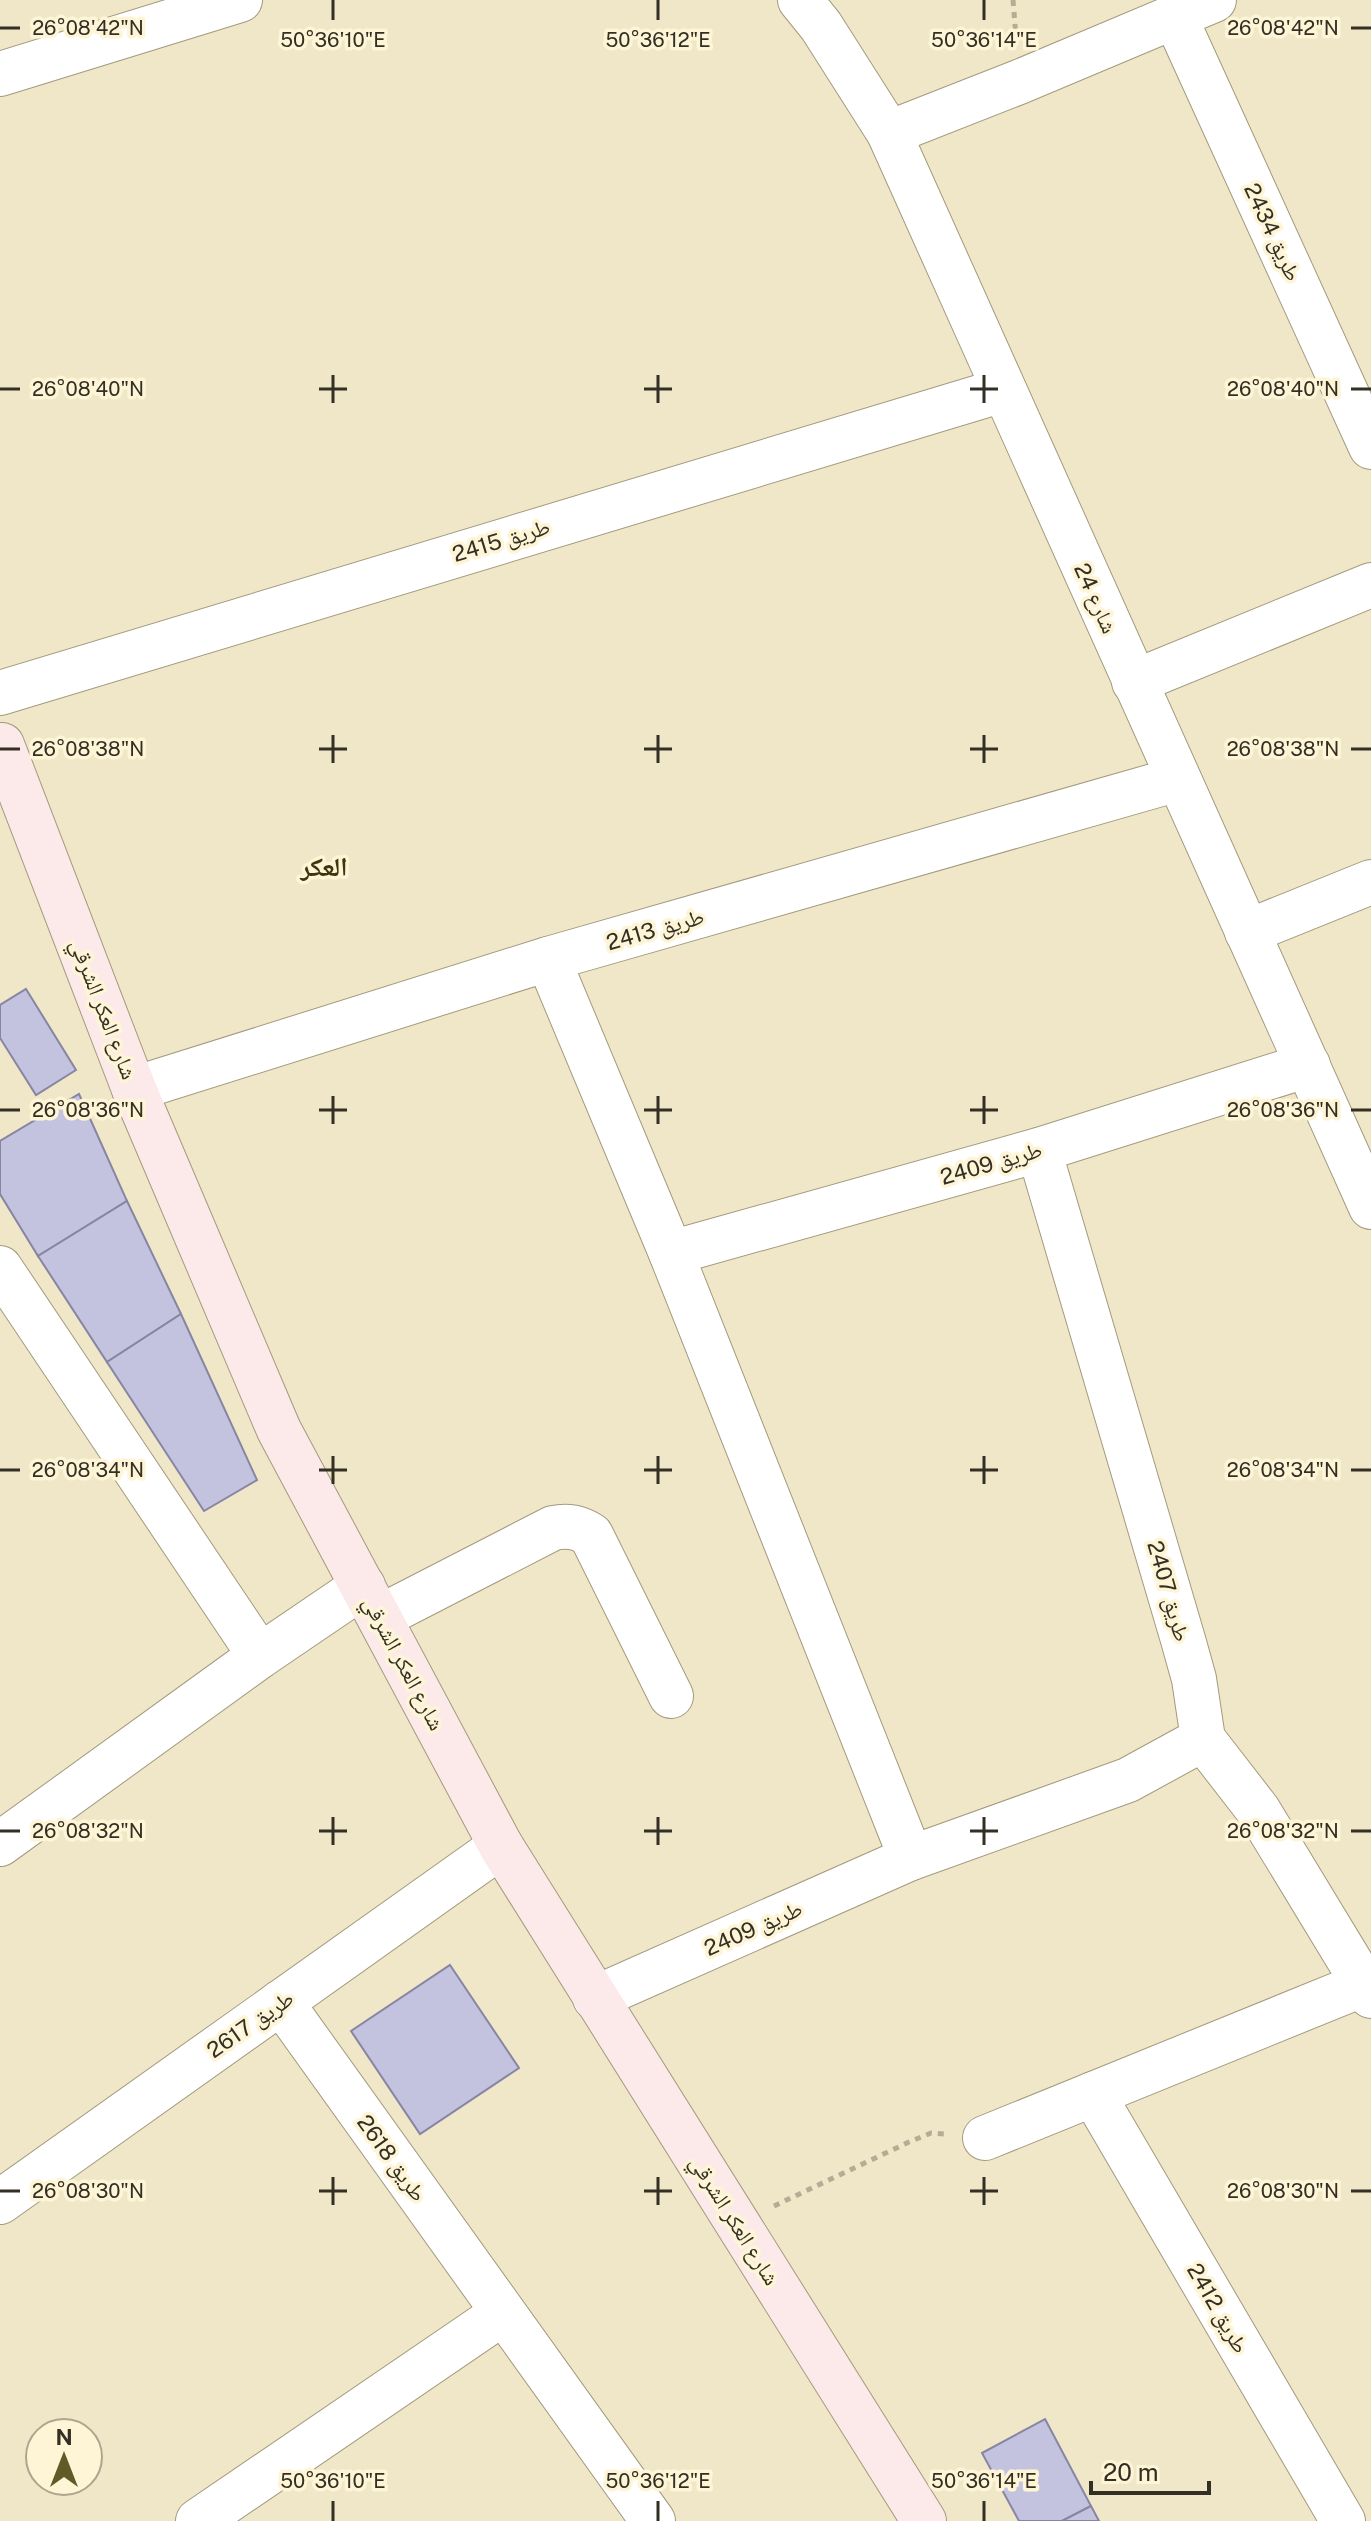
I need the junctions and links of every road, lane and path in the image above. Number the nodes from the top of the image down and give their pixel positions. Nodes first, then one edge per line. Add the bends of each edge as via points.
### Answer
1 (240, 0) edge
2 (800, 0) edge
3 (1214, 0) edge
4 (1175, 17) junction
5 (0, 74) edge
6 (889, 133) junction
7 (1003, 390) junction
8 (1371, 447) edge
9 (1371, 585) edge
10 (1134, 682) junction
11 (0, 693) edge
12 (1, 744) edge
13 (1178, 779) junction
14 (1371, 882) edge
15 (1247, 932) junction
16 (548, 959) junction
17 (1308, 1065) junction
18 (134, 1089) junction
19 (1039, 1150) junction
20 (1369, 1199) edge
21 (671, 1253) junction
22 (0, 1268) edge
23 (372, 1602) junction
24 (260, 1656) junction
25 (671, 1696) dead end
26 (1203, 1739) junction
27 (6, 1826) edge
28 (501, 1846) junction
29 (911, 1858) junction
30 (1368, 1990) edge
31 (595, 1998) junction
32 (281, 2002) junction
33 (1093, 2094) junction
34 (985, 2138) joint
35 (0, 2202) edge
36 (737, 2223) junction
37 (503, 2313) junction
38 (198, 2521) edge
39 (653, 2521) edge
40 (924, 2521) edge
41 (1343, 2521) edge

1 - 5 street
2 - 6 street, شارع 24
3 - 4 street
4 - 6 street
4 - 8 street, طريق 2434
6 - 7 street, شارع 24
7 - 10 street, شارع 24
7 - 11 street, طريق 2415
9 - 10 street
10 - 13 street, شارع 24
12 - 18 street, شارع العكر الشرقي
13 - 15 street, شارع 24
13 - 16 street, طريق 2413
14 - 15 street
15 - 17 street, شارع 24
16 - 18 street, طريق 2413
16 - 21 street
17 - 19 street, طريق 2409
17 - 20 street, شارع 24
18 - 23 street, شارع العكر الشرقي via 279,1430
19 - 21 street, طريق 2409
19 - 26 street, طريق 2407 via 1184,1643
21 - 29 street
22 - 24 street
23 - 24 street
23 - 25 street via 553,1528 580,1528 591,1535
23 - 28 street, شارع العكر الشرقي
24 - 27 street
26 - 29 street, طريق 2409 via 1128,1780
26 - 30 street, طريق 2407 via 1258,1810
28 - 31 street, شارع العكر الشرقي
28 - 32 street, طريق 2617
29 - 31 street, طريق 2409
30 - 33 street
31 - 36 street, شارع العكر الشرقي
32 - 35 street, طريق 2617
32 - 37 street, طريق 2618
33 - 34 street
33 - 41 street, طريق 2412
34 - 36 path via 931,2133
36 - 40 street, شارع العكر الشرقي
37 - 38 street
37 - 39 street, طريق 2618

